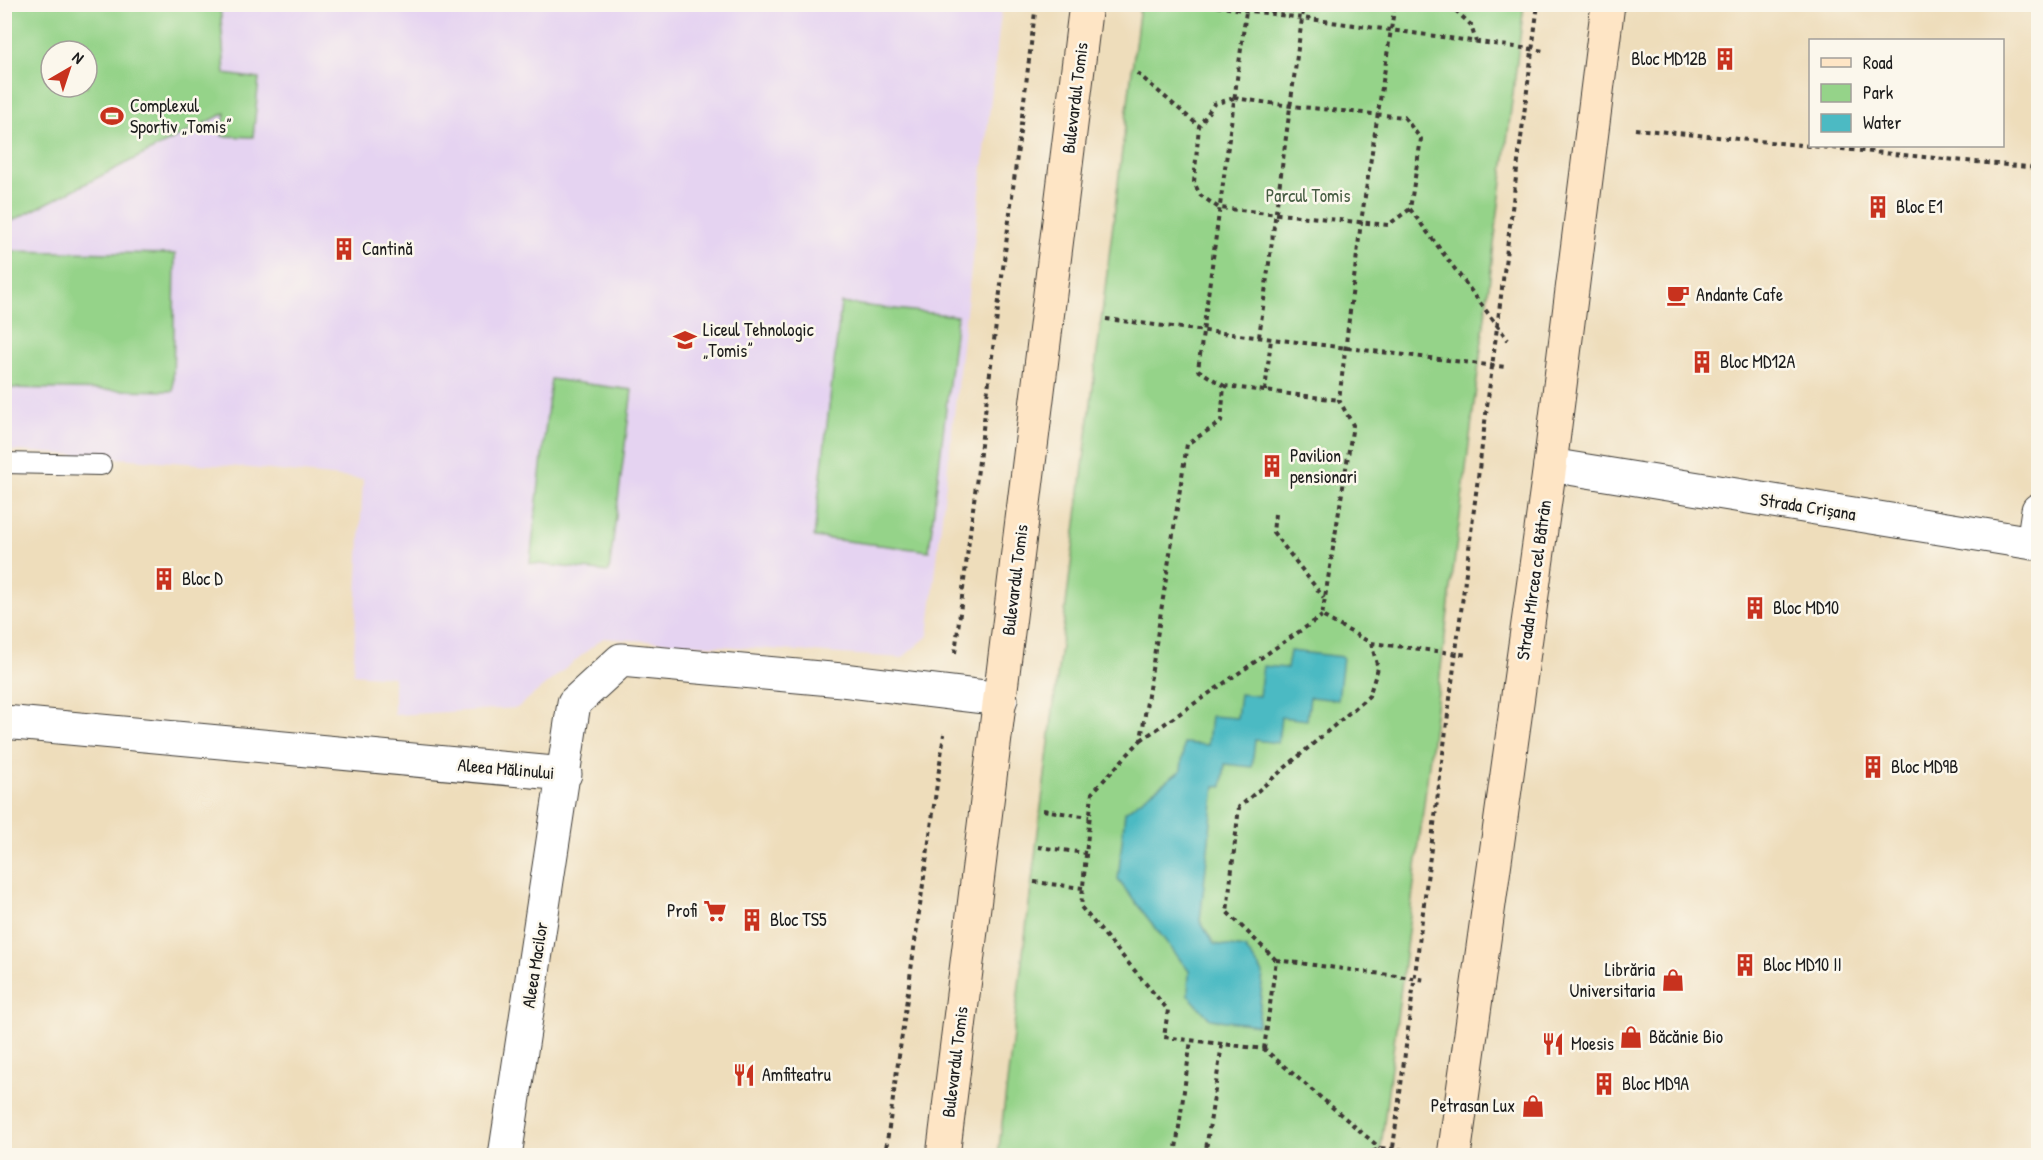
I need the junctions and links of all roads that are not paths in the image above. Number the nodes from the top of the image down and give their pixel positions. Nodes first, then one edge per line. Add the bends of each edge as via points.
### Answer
1 (1086, 4) edge
2 (1608, 4) edge
3 (4, 463) edge
4 (101, 465) dead end
5 (1550, 465) junction
6 (2038, 510) edge
7 (1001, 699) junction
8 (4, 722) edge
9 (565, 774) junction
10 (505, 1155) edge
11 (943, 1155) edge
12 (1454, 1155) edge

1 - 7 main road, Bulevardul Tomis
2 - 5 main road, Strada Mircea cel Bătrân
3 - 4 lane
5 - 6 street, Strada Crișana via 2033,543
5 - 12 main road, Strada Mircea cel Bătrân
7 - 9 street, Aleea Mălinului via 621,660 574,704
7 - 11 main road, Bulevardul Tomis
8 - 9 street, Aleea Mălinului
9 - 10 street, Aleea Macilor

